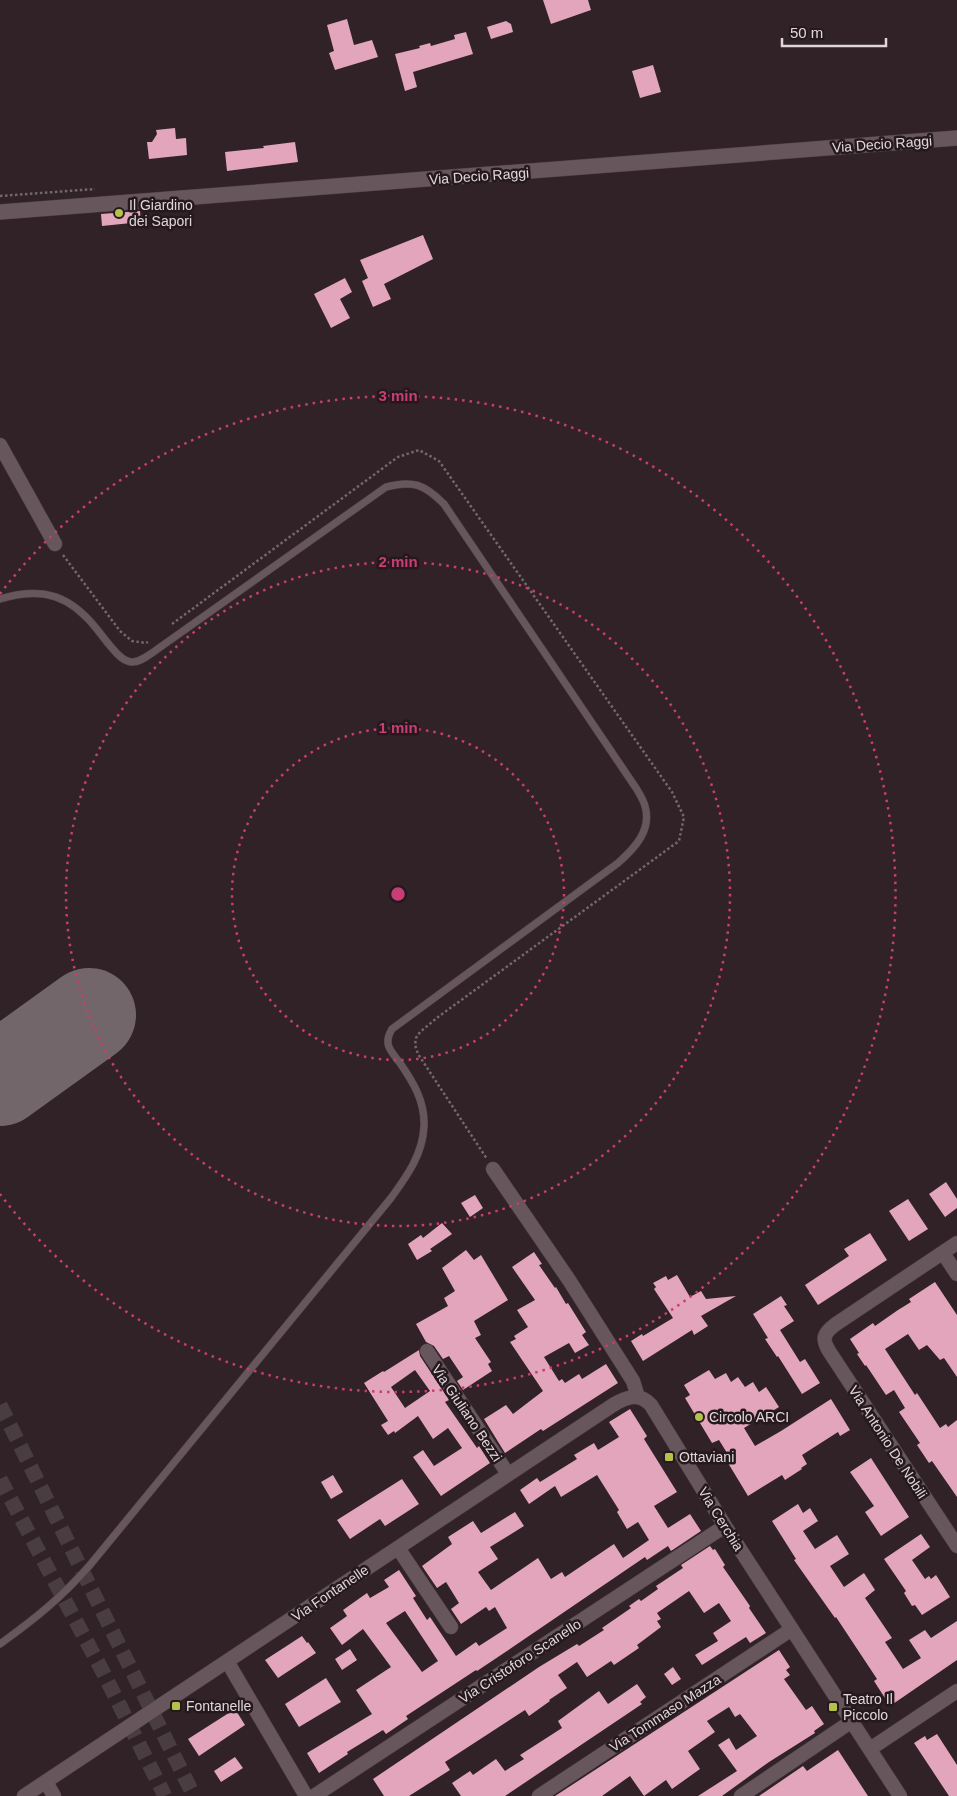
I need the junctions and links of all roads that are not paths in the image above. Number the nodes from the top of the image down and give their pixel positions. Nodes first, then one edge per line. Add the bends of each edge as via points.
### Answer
1 (957, 138) edge
2 (0, 212) edge
3 (0, 445) edge
4 (54, 544) road end
5 (0, 599) edge
6 (493, 1169) road end
7 (957, 1243) edge
8 (943, 1253) junction
9 (957, 1274) edge
10 (427, 1352) dead end
11 (638, 1396) junction
12 (508, 1474) junction
13 (725, 1526) junction
14 (957, 1546) edge
15 (398, 1548) junction
16 (451, 1627) dead end
17 (792, 1629) junction
18 (0, 1644) edge
19 (227, 1661) junction
20 (957, 1690) edge
21 (852, 1722) junction
22 (870, 1749) junction
23 (46, 1782) junction
24 (24, 1796) edge
25 (54, 1796) edge
26 (306, 1796) edge
27 (314, 1796) edge
28 (539, 1796) edge
29 (741, 1796) edge
30 (900, 1796) edge

1 - 2 main road, Via Decio Raggi
3 - 4 street
5 - 18 lane via 26,593 62,598 85,616 121,658 131,662 139,660 386,487 403,483 419,485 444,504 631,779 645,806 646,821 643,835 634,850 392,1029 388,1035 388,1046 414,1083 422,1104 424,1126 419,1150 409,1173 90,1565 51,1606
6 - 11 street, Via Cerchia via 569,1280 633,1381
7 - 8 street
8 - 9 street
8 - 14 street, Via Antonio De Nobili via 836,1324 824,1336 825,1345
10 - 12 street, Via Giuliano Bezzi
11 - 12 street, Via Fontanelle via 612,1405
11 - 13 street, Via Cerchia via 651,1405
12 - 15 street, Via Fontanelle
13 - 17 street, Via Cerchia
13 - 27 street, Via Cristoforo Scanello
15 - 16 street
15 - 19 street, Via Fontanelle
17 - 21 street, Via Cerchia
17 - 28 street, Via Tommaso Mazza
19 - 23 street, Via Fontanelle
19 - 26 street
20 - 22 street
21 - 22 street, Via Cerchia
21 - 29 street
22 - 30 street, Via Cerchia
23 - 24 street, Via Fontanelle
23 - 25 street

